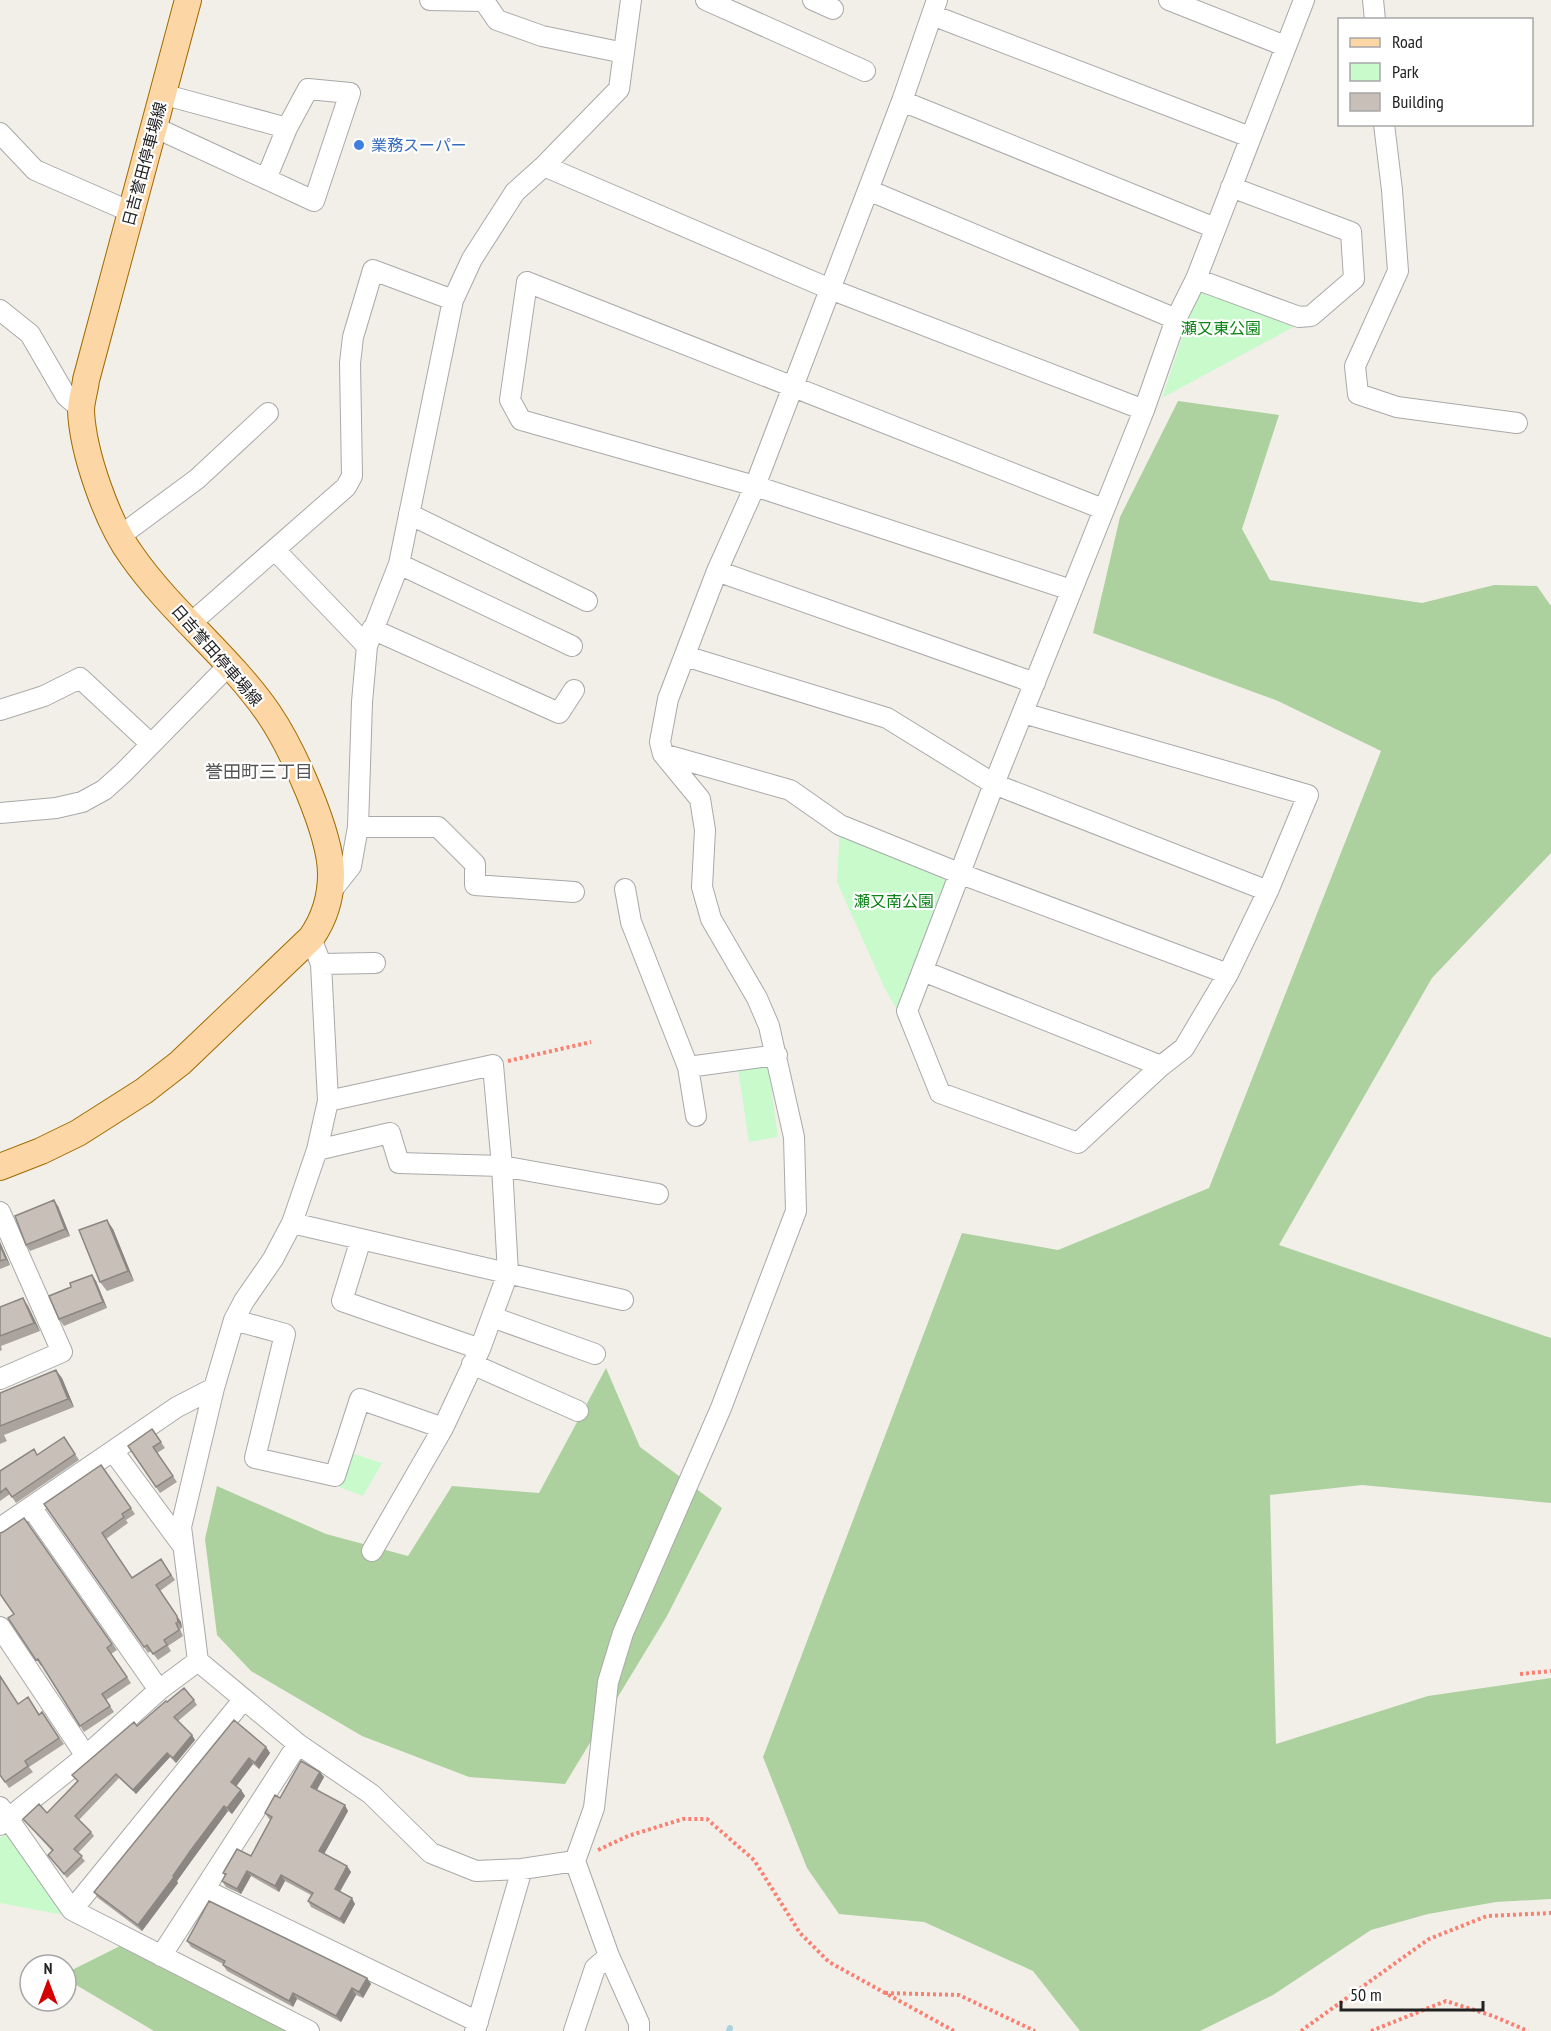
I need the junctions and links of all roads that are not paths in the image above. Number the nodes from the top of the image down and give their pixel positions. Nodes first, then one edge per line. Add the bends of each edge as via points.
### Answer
1 (188, 0) edge
2 (430, 0) edge
3 (631, 0) edge
4 (706, 0) edge
5 (813, 0) edge
6 (1168, 0) edge
7 (1304, 0) edge
8 (1373, 0) edge
9 (934, 7) edge
10 (833, 9) dead end
11 (1374, 18) edge
12 (1285, 46) junction
13 (624, 53) junction
14 (865, 71) dead end
15 (162, 94) junction
16 (902, 101) junction
17 (1384, 126) edge
18 (154, 127) junction
19 (287, 128) junction
20 (0, 133) edge
21 (1250, 137) junction
22 (544, 166) junction
23 (266, 179) junction
24 (1231, 187) junction
25 (868, 190) junction
26 (131, 212) junction
27 (1215, 228) junction
28 (1196, 279) junction
29 (830, 289) junction
30 (453, 300) junction
31 (0, 310) edge
32 (1176, 319) junction
33 (793, 386) junction
34 (81, 409) junction
35 (1144, 410) junction
36 (268, 413) dead end
37 (1517, 423) dead end
38 (755, 486) junction
39 (1103, 509) junction
40 (409, 514) junction
41 (120, 536) junction
42 (275, 550) junction
43 (399, 564) junction
44 (717, 571) junction
45 (1071, 590) junction
46 (587, 601) dead end
47 (191, 623) junction
48 (369, 638) junction
49 (572, 646) dead end
50 (685, 656) junction
51 (229, 665) junction
52 (1035, 683) junction
53 (574, 690) dead end
54 (0, 710) edge
55 (1023, 713) junction
56 (151, 744) junction
57 (663, 754) junction
58 (994, 784) junction
59 (0, 813) edge
60 (358, 828) junction
61 (960, 874) junction
62 (625, 889) dead end
63 (1268, 891) junction
64 (574, 892) dead end
65 (329, 894) junction
66 (311, 938) junction
67 (375, 963) dead end
68 (321, 964) junction
69 (923, 971) junction
70 (1228, 974) junction
71 (777, 1055) junction
72 (1161, 1066) junction
73 (688, 1067) junction
74 (328, 1101) junction
75 (696, 1116) dead end
76 (317, 1149) junction
77 (502, 1166) junction
78 (0, 1167) edge
79 (658, 1194) dead end
80 (0, 1212) edge
81 (292, 1223) junction
82 (361, 1239) junction
83 (508, 1273) junction
84 (623, 1300) dead end
85 (492, 1317) junction
86 (234, 1320) junction
87 (595, 1354) dead end
88 (476, 1357) junction
89 (0, 1379) edge
90 (214, 1388) junction
91 (578, 1411) dead end
92 (443, 1428) junction
93 (113, 1451) junction
94 (32, 1507) junction
95 (0, 1528) edge
96 (183, 1546) junction
97 (372, 1551) dead end
98 (0, 1627) edge
99 (198, 1662) junction
100 (159, 1690) junction
101 (244, 1700) junction
102 (298, 1744) junction
103 (86, 1756) junction
104 (3, 1817) edge
105 (575, 1861) junction
106 (522, 1869) junction
107 (205, 1890) junction
108 (72, 1910) junction
109 (161, 1956) junction
110 (609, 1956) junction
111 (476, 2027) edge
112 (309, 2031) edge
113 (574, 2031) edge
114 (639, 2031) edge

1 - 15 main road, 日吉誉田停車場線
2 - 13 street via 484,1 497,20 542,36
3 - 13 street
4 - 14 street
5 - 10 street
6 - 12 street
7 - 12 street
8 - 11 street
9 - 16 street
9 - 21 street
12 - 21 street
13 - 22 street via 619,89
15 - 18 main road, 日吉誉田停車場線
15 - 19 street
16 - 25 street
16 - 27 street
17 - 37 street via 1398,271 1355,366 1358,394 1396,407
18 - 23 street
18 - 26 main road, 日吉誉田停車場線
19 - 23 street
19 - 23 street via 308,89 350,93 314,201
20 - 26 street via 35,170
21 - 24 street
22 - 29 street
22 - 30 street via 515,192 491,226
24 - 27 street
24 - 28 street via 1350,232 1354,279 1311,315 1299,317
25 - 29 street
25 - 32 street
26 - 34 main road, 日吉誉田停車場線
27 - 28 street
28 - 32 street
29 - 33 street
29 - 35 street
30 - 40 street
30 - 42 street via 373,270 353,337 350,363 352,476 346,488
31 - 34 street via 30,334 66,396
32 - 35 street
33 - 38 street
33 - 38 street via 527,282 510,400 521,420
33 - 39 street
34 - 41 main road, 日吉誉田停車場線 via 93,472
35 - 39 street
36 - 41 street via 197,478
38 - 44 street
38 - 45 street
39 - 45 street
40 - 43 street
40 - 46 street
41 - 47 main road, 日吉誉田停車場線 via 150,580
42 - 47 street
42 - 48 street
43 - 48 street
43 - 49 street
44 - 50 street
44 - 52 street
45 - 52 street
47 - 51 main road, 日吉誉田停車場線
48 - 53 street via 559,713
48 - 60 street via 362,702
50 - 57 street via 663,720
50 - 58 street via 887,718
51 - 56 street
51 - 65 main road, 日吉誉田停車場線 via 269,714 307,788 327,850
52 - 55 street
54 - 56 street via 44,696 80,678
55 - 58 street
55 - 63 street via 1308,795
56 - 59 street via 104,790 82,802
57 - 61 street via 790,790 840,825
57 - 71 street via 700,799 705,830 702,887 711,919 757,998
58 - 61 street
58 - 63 street
60 - 64 street via 438,826 475,864 475,885
60 - 65 street via 351,866
61 - 69 street
61 - 70 street
62 - 73 street via 631,922
63 - 70 street
65 - 66 main road, 日吉誉田停車場線 via 321,924
66 - 68 street
66 - 78 main road, 日吉誉田停車場線 via 180,1063 144,1091 78,1133
67 - 68 street
68 - 74 street
69 - 72 street
69 - 72 street via 908,1011 940,1092 1078,1143
70 - 72 street via 1184,1048
71 - 73 street
71 - 105 street via 794,1137 796,1211 721,1408 623,1633 608,1682 594,1808
73 - 75 street
74 - 76 street
74 - 77 street via 493,1065
76 - 77 street via 390,1133 399,1163
76 - 81 street
77 - 79 street
77 - 83 street
80 - 89 street via 62,1352
81 - 82 street
81 - 86 street
82 - 83 street
82 - 88 street via 342,1301
83 - 84 street
83 - 85 street
85 - 87 street
85 - 88 street
86 - 90 street
86 - 92 street via 285,1334 255,1458 335,1476 360,1399
88 - 91 street
88 - 92 street
90 - 93 street via 177,1407
90 - 96 street via 181,1527
92 - 97 street
93 - 94 street
93 - 96 street
94 - 95 street
94 - 100 street
96 - 99 street
98 - 103 street
99 - 100 street
99 - 101 street
100 - 103 street
101 - 102 street
101 - 108 street
102 - 106 street via 371,1794 431,1853 476,1871
102 - 107 street
103 - 104 street
104 - 108 street
105 - 106 street
105 - 110 street
106 - 111 street
107 - 109 street
107 - 111 street
108 - 109 street
109 - 112 street
110 - 113 street via 595,1968
110 - 114 street

